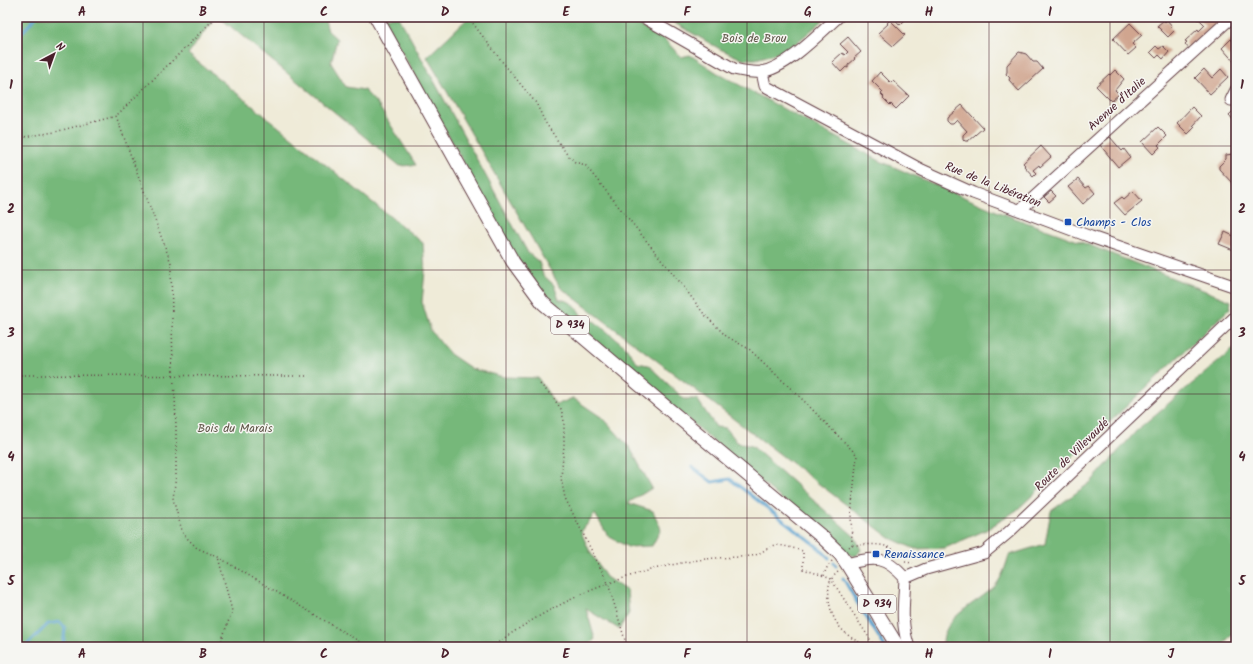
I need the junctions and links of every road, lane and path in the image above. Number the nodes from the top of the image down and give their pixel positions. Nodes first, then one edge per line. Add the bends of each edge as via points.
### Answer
1 (216, 17) edge
2 (376, 17) edge
3 (468, 17) edge
4 (643, 17) edge
5 (838, 17) edge
6 (1232, 17) edge
7 (762, 72) junction
8 (116, 116) junction
9 (17, 138) edge
10 (1020, 210) junction
11 (1236, 287) edge
12 (1236, 316) edge
13 (17, 375) edge
14 (173, 375) junction
15 (306, 376) dead end
16 (540, 384) dead end
17 (852, 545) dead end
18 (218, 557) junction
19 (847, 564) junction
20 (824, 576) dead end
21 (905, 578) junction
22 (608, 583) junction
23 (213, 647) edge
24 (366, 647) edge
25 (492, 647) edge
26 (627, 647) edge
27 (875, 647) edge
28 (898, 647) edge
29 (903, 647) edge
30 (909, 647) edge

1 - 8 path
2 - 19 main road, D 934 via 513,262 543,302 821,536
3 - 17 path via 536,103 545,122 566,153 575,162 585,165 704,314 726,336 748,349 857,455 851,515
4 - 7 street via 734,69
5 - 7 street via 799,52 776,68
6 - 10 street, Avenue d'Italie
7 - 10 street, Rue de la Libération via 765,86 776,92 922,170 973,193
8 - 9 path via 55,132
8 - 14 path via 171,263
10 - 11 street, Rue de la Libération
12 - 21 street, Route de Villevaudé via 995,545 984,553 926,569
13 - 14 path
14 - 15 path
14 - 18 path via 176,427 173,499 183,534 197,548
16 - 22 path via 561,409 564,421 560,478 565,498
18 - 23 path via 232,611 220,645
18 - 24 path
19 - 21 street via 876,559 895,566
19 - 28 main road, D 934
19 - 29 main road, D 934 via 858,575
20 - 22 path via 803,569 802,551 776,545 752,556 678,563
21 - 30 street via 902,617
22 - 25 path via 542,614
22 - 26 path
27 - 27 path via 831,579 830,602 837,623 850,638

